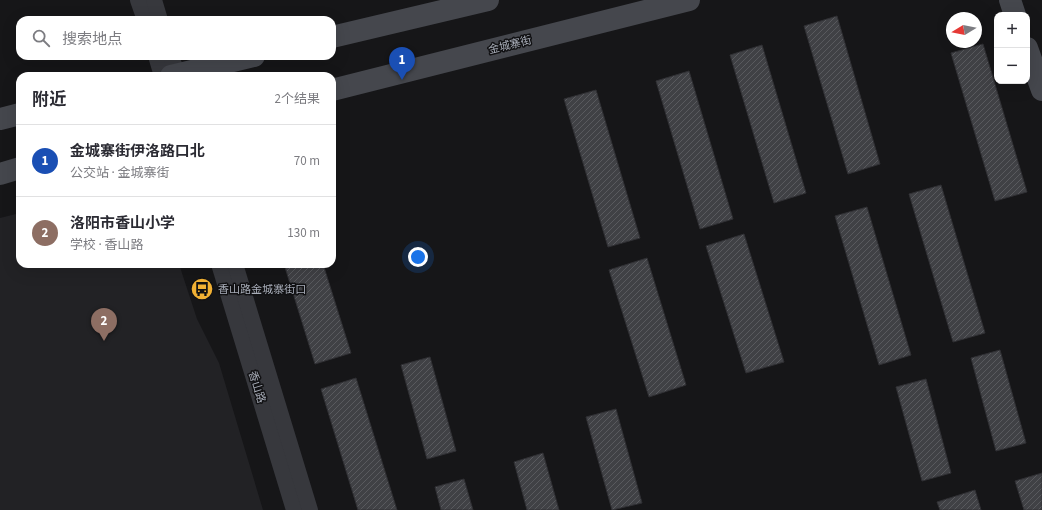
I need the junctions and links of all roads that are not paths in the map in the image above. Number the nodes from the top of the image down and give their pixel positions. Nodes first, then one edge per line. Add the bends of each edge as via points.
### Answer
1 (138, 0) edge
2 (154, 0) edge
3 (488, 0) edge
4 (689, 0) edge
5 (1010, 0) edge
6 (1014, 12) edge
7 (144, 16) edge
8 (159, 16) edge
9 (336, 36) edge
10 (1030, 56) edge
11 (160, 60) edge
12 (234, 60) edge
13 (172, 72) edge
14 (336, 89) edge
15 (1042, 90) edge
16 (16, 115) edge
17 (0, 119) edge
18 (16, 169) edge
19 (0, 174) edge
20 (220, 268) edge
21 (236, 268) edge
22 (294, 510) edge
23 (310, 510) edge

1 - 7 street
2 - 8 street
3 - 9 main road
4 - 14 main road, 金城寨街
5 - 6 main road
10 - 15 main road
11 - 13 street
12 - 13 main road
16 - 17 main road
18 - 19 main road
20 - 22 street, 香山路
21 - 23 street, 香山路

